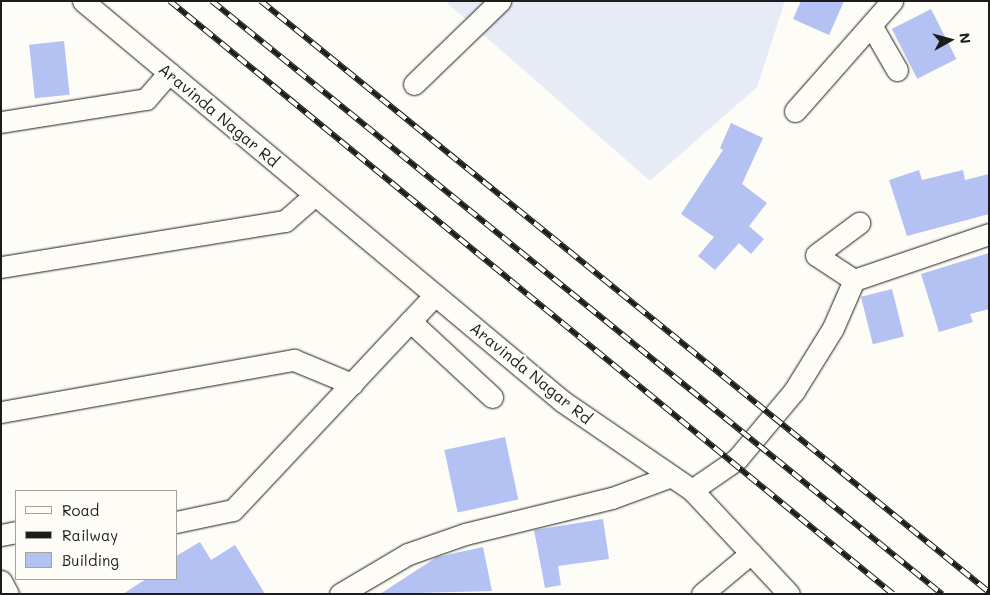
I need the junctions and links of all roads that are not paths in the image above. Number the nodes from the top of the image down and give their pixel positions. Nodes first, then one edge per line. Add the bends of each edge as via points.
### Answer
1 (83, 1) edge
2 (500, 1) edge
3 (892, 1) edge
4 (871, 25) junction
5 (897, 70) dead end
6 (169, 72) junction
7 (414, 84) dead end
8 (795, 110) dead end
9 (1, 122) edge
10 (315, 194) junction
11 (859, 223) dead end
12 (989, 234) edge
13 (1, 267) edge
14 (854, 280) junction
15 (435, 295) junction
16 (410, 321) junction
17 (352, 384) junction
18 (492, 396) dead end
19 (1, 412) edge
20 (671, 476) junction
21 (692, 490) junction
22 (178, 522) edge
23 (15, 532) edge
24 (1, 535) edge
25 (751, 553) junction
26 (1, 581) edge
27 (8, 594) edge
28 (340, 594) edge
29 (702, 594) edge
30 (789, 594) edge

1 - 6 street, Aravinda Nagar Rd
2 - 7 street
3 - 4 street
4 - 5 street
4 - 8 street
6 - 9 street via 146,99
6 - 10 street, Aravinda Nagar Rd
10 - 13 street via 285,221
10 - 15 street, Aravinda Nagar Rd
11 - 14 street via 816,255
12 - 14 street
14 - 21 street via 834,328 794,390 737,459
15 - 16 street
15 - 20 street, Aravinda Nagar Rd via 562,401
16 - 17 street
16 - 18 street
17 - 19 street via 294,360
17 - 22 street via 233,510
20 - 21 street, Aravinda Nagar Rd
20 - 28 street via 612,498 465,534 408,554
21 - 25 street, Aravinda Nagar Rd
23 - 24 street
25 - 29 street
25 - 30 street, Aravinda Nagar Rd
26 - 27 street

